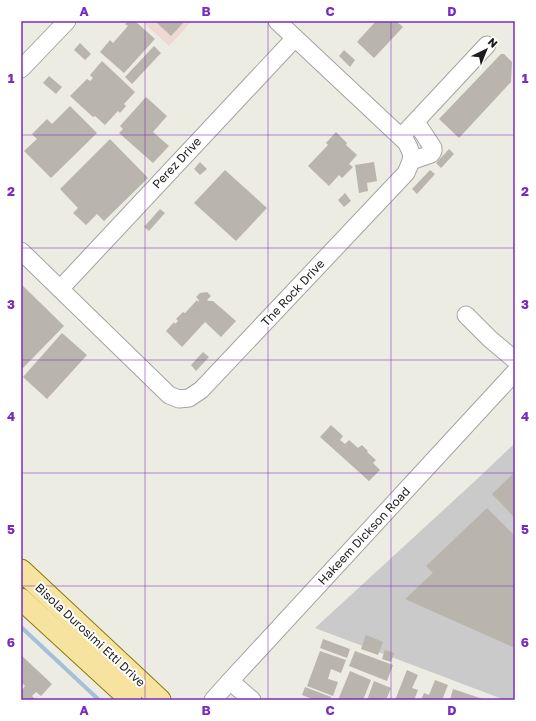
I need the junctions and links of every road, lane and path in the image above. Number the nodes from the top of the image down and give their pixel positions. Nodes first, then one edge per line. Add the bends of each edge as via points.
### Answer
1 (67, 21) edge
2 (277, 21) edge
3 (294, 38) junction
4 (487, 45) dead end
5 (21, 69) edge
6 (416, 122) junction
7 (401, 137) junction
8 (411, 161) junction
9 (21, 251) edge
10 (60, 289) junction
11 (466, 315) dead end
12 (515, 360) edge
13 (515, 372) edge
14 (21, 570) edge
15 (21, 599) edge
16 (230, 681) junction
17 (131, 700) edge
18 (160, 700) edge
19 (213, 700) edge
20 (252, 700) edge

1 - 5 street
2 - 3 street
3 - 7 street
3 - 10 street, Perez Drive
4 - 6 street
6 - 7 street
6 - 8 street via 433,152
7 - 8 street via 412,151
8 - 10 street, The Rock Drive via 406,172 395,184 201,390 189,398 179,399 169,394
9 - 10 street, The Rock Drive
11 - 12 street
13 - 16 street, Hakeem Dickson Road
14 - 18 main road, Bisola Durosimi Etti Drive
15 - 17 main road
16 - 19 street, Hakeem Dickson Road
16 - 20 street

